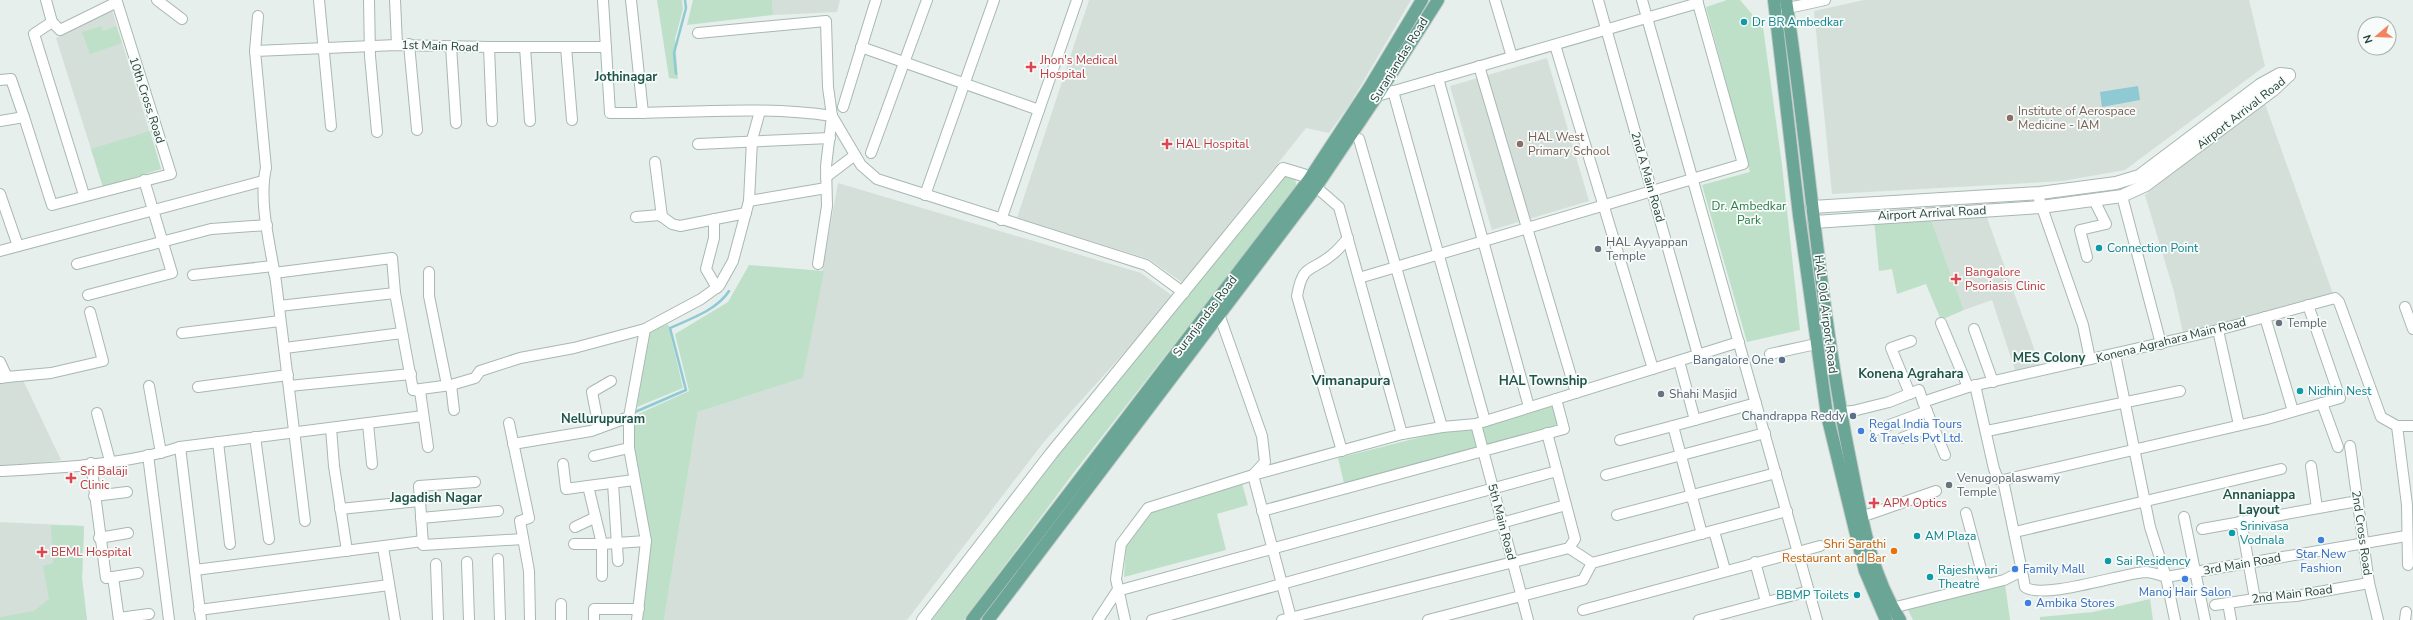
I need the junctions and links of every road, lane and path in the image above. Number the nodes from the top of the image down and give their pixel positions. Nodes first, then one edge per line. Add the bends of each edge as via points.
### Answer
1 (46, 0) edge
2 (157, 0) edge
3 (319, 0) edge
4 (369, 0) edge
5 (395, 0) edge
6 (603, 0) edge
7 (632, 0) edge
8 (876, 0) edge
9 (926, 0) edge
10 (994, 0) edge
11 (1077, 0) edge
12 (1422, 0) edge
13 (1438, 0) edge
14 (1495, 0) edge
15 (1598, 0) edge
16 (1642, 0) edge
17 (1825, 0) edge
18 (116, 1) edge
19 (1698, 2) edge
20 (1773, 3) edge
21 (1787, 4) edge
22 (258, 16) dead end
23 (1647, 18) junction
24 (182, 19) dead end
25 (52, 22) junction
26 (1606, 30) junction
27 (698, 33) dead end
28 (397, 44) junction
29 (409, 44) junction
30 (1555, 44) junction
31 (451, 46) junction
32 (371, 47) junction
33 (489, 47) junction
34 (525, 47) junction
35 (566, 47) junction
36 (606, 47) junction
37 (861, 47) junction
38 (324, 50) junction
39 (255, 51) junction
40 (1512, 57) junction
41 (903, 61) junction
42 (1479, 66) junction
43 (1438, 78) junction
44 (0, 80) edge
45 (965, 83) junction
46 (1393, 91) junction
47 (1373, 92) junction
48 (843, 107) dead end
49 (1039, 110) junction
50 (760, 111) junction
51 (643, 113) junction
52 (832, 116) junction
53 (24, 117) junction
54 (572, 120) dead end
55 (0, 121) edge
56 (492, 121) dead end
57 (530, 121) dead end
58 (456, 123) dead end
59 (331, 126) dead end
60 (417, 130) dead end
61 (377, 132) dead end
62 (830, 138) junction
63 (1359, 138) dead end
64 (752, 140) junction
65 (698, 144) dead end
66 (871, 153) dead end
67 (855, 155) junction
68 (655, 162) dead end
69 (826, 177) junction
70 (1693, 179) junction
71 (144, 180) junction
72 (263, 182) junction
73 (1312, 184) junction
74 (826, 188) junction
75 (1652, 192) junction
76 (2037, 193) junction
77 (0, 194) edge
78 (84, 195) junction
79 (925, 195) junction
80 (2122, 196) junction
81 (2094, 200) junction
82 (749, 201) junction
83 (1604, 206) junction
84 (1812, 207) junction
85 (2041, 207) junction
86 (154, 210) junction
87 (746, 213) junction
88 (662, 216) junction
89 (636, 217) dead end
90 (714, 219) junction
91 (1001, 220) junction
92 (1814, 222) junction
93 (267, 225) junction
94 (1528, 228) junction
95 (1348, 238) junction
96 (163, 241) junction
97 (1483, 241) junction
98 (18, 246) junction
99 (0, 251) edge
100 (1439, 255) junction
101 (2087, 257) dead end
102 (77, 264) dead end
103 (818, 264) dead end
104 (1396, 267) junction
105 (274, 269) junction
106 (429, 272) dead end
107 (193, 275) dead end
108 (1359, 278) junction
109 (717, 288) junction
110 (395, 293) junction
111 (1184, 293) junction
112 (88, 295) dead end
113 (2308, 305) junction
114 (279, 306) junction
115 (2406, 307) dead end
116 (90, 312) dead end
117 (1219, 314) junction
118 (2265, 317) junction
119 (280, 321) junction
120 (1941, 323) dead end
121 (645, 329) junction
122 (1974, 329) dead end
123 (2413, 329) edge
124 (2218, 330) junction
125 (182, 333) dead end
126 (402, 334) junction
127 (1911, 341) dead end
128 (1739, 342) junction
129 (1816, 344) junction
130 (2161, 344) junction
131 (285, 348) junction
132 (1770, 354) dead end
133 (2115, 354) junction
134 (1698, 355) junction
135 (2090, 359) junction
136 (1679, 361) junction
137 (0, 362) edge
138 (1653, 369) junction
139 (411, 374) junction
140 (288, 375) junction
141 (3, 377) edge
142 (611, 381) dead end
143 (1992, 382) junction
144 (449, 385) junction
145 (149, 386) dead end
146 (289, 386) junction
147 (1971, 386) junction
148 (198, 387) dead end
149 (413, 390) junction
150 (2180, 391) dead end
151 (1576, 393) junction
152 (1910, 394) junction
153 (1556, 399) junction
154 (1756, 403) junction
155 (2126, 403) junction
156 (2322, 403) junction
157 (1925, 406) junction
158 (1529, 407) junction
159 (454, 410) dead end
160 (2293, 411) junction
161 (1840, 412) junction
162 (97, 413) dead end
163 (423, 416) junction
164 (629, 417) junction
165 (1695, 420) junction
166 (1481, 422) junction
167 (509, 423) dead end
168 (368, 424) junction
169 (2239, 425) junction
170 (1673, 426) junction
171 (1933, 426) junction
172 (2397, 426) junction
173 (2413, 426) edge
174 (1442, 427) junction
175 (331, 428) junction
176 (599, 428) junction
177 (1876, 430) dead end
178 (294, 432) junction
179 (1987, 432) junction
180 (1765, 433) junction
181 (1402, 434) junction
182 (1547, 434) junction
183 (255, 436) junction
184 (1902, 438) dead end
185 (1620, 440) dead end
186 (218, 442) junction
187 (513, 444) junction
188 (2350, 446) dead end
189 (180, 447) junction
190 (428, 447) dead end
191 (2338, 447) dead end
192 (628, 448) junction
193 (2134, 449) junction
194 (1342, 451) junction
195 (1483, 451) junction
196 (160, 453) junction
197 (148, 455) junction
198 (1945, 455) dead end
199 (594, 456) dead end
200 (1681, 456) junction
201 (110, 461) junction
202 (91, 463) junction
203 (372, 464) dead end
204 (563, 464) dead end
205 (2311, 466) dead end
206 (2282, 469) dead end
207 (1557, 470) junction
208 (0, 471) edge
209 (1776, 473) junction
210 (1253, 475) junction
211 (1606, 475) dead end
212 (634, 480) junction
213 (2003, 480) junction
214 (475, 482) dead end
215 (612, 483) junction
216 (588, 486) junction
217 (1493, 488) junction
218 (1936, 491) dead end
219 (127, 492) dead end
220 (1692, 495) junction
221 (94, 496) junction
222 (420, 501) junction
223 (2145, 501) junction
224 (2358, 502) junction
225 (1566, 505) junction
226 (2317, 508) junction
227 (340, 509) junction
228 (498, 511) dead end
229 (1262, 511) junction
230 (1787, 512) junction
231 (1966, 513) dead end
232 (1617, 515) dead end
233 (1862, 517) junction
234 (2184, 517) dead end
235 (421, 518) junction
236 (594, 518) junction
237 (305, 521) dead end
238 (2241, 521) junction
239 (1502, 522) junction
240 (575, 526) dead end
241 (2202, 529) dead end
242 (1714, 531) junction
243 (2015, 532) junction
244 (128, 533) dead end
245 (1702, 534) junction
246 (2406, 536) junction
247 (99, 538) junction
248 (269, 539) dead end
249 (524, 539) junction
250 (646, 542) junction
251 (423, 543) junction
252 (617, 543) junction
253 (2364, 543) junction
254 (230, 544) dead end
255 (574, 544) dead end
256 (602, 544) junction
257 (1820, 546) dead end
258 (383, 547) junction
259 (1569, 548) junction
260 (1271, 549) junction
261 (347, 551) junction
262 (1798, 551) junction
263 (498, 559) dead end
264 (618, 561) dead end
265 (467, 562) dead end
266 (1513, 562) junction
267 (1755, 562) junction
268 (1592, 563) junction
269 (436, 564) dead end
270 (2248, 564) junction
271 (2408, 565) dead end
272 (195, 570) junction
273 (1725, 570) junction
274 (1869, 570) junction
275 (2022, 571) junction
276 (2196, 572) junction
277 (138, 573) dead end
278 (602, 576) dead end
279 (113, 577) junction
280 (2166, 577) junction
281 (2004, 580) junction
282 (2369, 583) junction
283 (1281, 584) junction
284 (1984, 584) junction
285 (389, 585) junction
286 (2025, 586) junction
287 (1117, 591) junction
288 (1809, 591) junction
289 (1522, 596) junction
290 (2255, 599) junction
291 (1766, 602) junction
292 (2228, 603) junction
293 (561, 604) dead end
294 (2215, 605) dead end
295 (1892, 608) junction
296 (639, 609) junction
297 (1583, 610) dead end
298 (150, 614) dead end
299 (200, 615) edge
300 (119, 619) edge
301 (1287, 619) edge
302 (169, 620) edge
303 (395, 620) edge
304 (438, 620) edge
305 (469, 620) edge
306 (500, 620) edge
307 (530, 620) edge
308 (561, 620) edge
309 (594, 620) edge
310 (637, 620) edge
311 (923, 620) edge
312 (972, 620) edge
313 (988, 620) edge
314 (1098, 620) edge
315 (1125, 620) edge
316 (1152, 620) edge
317 (1428, 620) edge
318 (1528, 620) edge
319 (1699, 620) edge
320 (1817, 620) edge
321 (1886, 620) edge
322 (1900, 620) edge
323 (2175, 620) edge
324 (2205, 620) edge
325 (2231, 620) edge
326 (2375, 620) edge

1 - 25 street
2 - 24 street
3 - 38 street
4 - 32 street
5 - 28 street
6 - 36 street
7 - 51 street
8 - 37 street
9 - 41 street
10 - 45 street
11 - 49 street
12 - 47 main road, Suranjandas Road
13 - 47 main road, Suranjandas Road
14 - 40 street
15 - 26 street, 2nd A Main Road
16 - 23 street
17 - 21 street
18 - 25 street, 10th Cross Road via 60,30
18 - 71 street, 10th Cross Road via 171,174
19 - 23 street
19 - 70 street via 1743,164
20 - 21 street
20 - 129 main road, HAL Old Airport Road
21 - 84 main road, HAL Old Airport Road
22 - 39 street
23 - 26 street
23 - 70 street
25 - 78 street via 34,34
26 - 30 street
26 - 75 street, 2nd A Main Road
27 - 52 street via 826,21 828,86
28 - 29 street, 1st Main Road
28 - 32 street, 1st Main Road
29 - 31 street, 1st Main Road
29 - 60 street
30 - 40 street
30 - 83 street
31 - 33 street, 1st Main Road
31 - 58 street
32 - 38 street, 1st Main Road
32 - 61 street
33 - 34 street, 1st Main Road
33 - 56 street
34 - 35 street, 1st Main Road
34 - 57 street
35 - 36 street, 1st Main Road
35 - 54 street
36 - 51 street via 610,113
37 - 41 street
37 - 48 street
38 - 39 street, 1st Main Road
38 - 59 street
39 - 72 street via 266,168
40 - 42 street
41 - 45 street
41 - 66 street
42 - 43 street
42 - 94 street
43 - 46 street
43 - 97 street
44 - 53 street via 10,79
45 - 49 street
45 - 79 street
46 - 47 street
46 - 100 street, 5th Main Road
47 - 73 main road, Suranjandas Road
49 - 91 street
50 - 51 street
50 - 52 street
50 - 64 street
52 - 62 street
52 - 67 street
53 - 55 street
53 - 78 street, 10th Cross Road via 52,205
62 - 64 street
62 - 69 street
63 - 104 street
64 - 65 street
64 - 82 street
67 - 69 street
67 - 79 street via 861,165 877,179
68 - 88 street
69 - 74 street
70 - 75 street
70 - 128 street
71 - 78 street, 10th Cross Road
71 - 86 street
72 - 86 street
72 - 93 street
73 - 95 street via 1339,207
73 - 111 street via 1303,175 1283,169
73 - 117 main road, Suranjandas Road
73 - 312 main road, Suranjandas Road
74 - 82 street
74 - 103 street via 827,206
75 - 83 street
75 - 134 street, 2nd A Main Road
76 - 80 street, Airport Arrival Road via 2116,183 2140,176 2260,85 2280,74 2289,75 2273,90 2146,185
76 - 84 street, Airport Arrival Road
76 - 85 street
77 - 98 street
79 - 91 street
80 - 81 street, Airport Arrival Road
80 - 130 street
81 - 85 street, Airport Arrival Road
81 - 101 street via 2106,224 2080,230
82 - 87 street
83 - 94 street
83 - 138 street
84 - 92 main road, HAL Old Airport Road
85 - 92 street, Airport Arrival Road
85 - 135 street via 2083,325
86 - 96 street
86 - 98 street
87 - 90 street
87 - 109 street via 733,261
88 - 89 street
88 - 90 street via 675,225
90 - 109 street via 714,238 706,269
91 - 111 street via 1146,265
92 - 161 main road, HAL Old Airport Road
93 - 96 street via 211,229
93 - 105 street
94 - 97 street
94 - 151 street
95 - 108 street
95 - 194 street via 1333,254 1312,265 1301,276 1297,296
96 - 102 street
96 - 112 street via 172,273
97 - 100 street
97 - 158 street
98 - 99 street
100 - 104 street
100 - 166 street, 5th Main Road
104 - 108 street
104 - 174 street
105 - 107 street
105 - 110 street via 392,258
105 - 114 street
106 - 144 street via 429,296
108 - 181 street
109 - 121 street
110 - 114 street
110 - 126 street
111 - 311 street via 1051,454
113 - 118 street, Konena Agrahara Main Road
113 - 156 street via 2340,398
113 - 172 street, Konena Agrahara Main Road via 2335,298 2339,302 2381,417
114 - 119 street
115 - 123 street
116 - 141 street via 103,361 51,373
117 - 210 street via 1264,446 1265,462
117 - 313 main road, Suranjandas Road
118 - 124 street, Konena Agrahara Main Road
118 - 160 street
119 - 125 street
119 - 131 street
120 - 147 street
121 - 144 street via 574,348 520,358 480,371 475,378
121 - 164 street
122 - 143 street
124 - 130 street, Konena Agrahara Main Road
124 - 169 street
126 - 131 street
126 - 139 street
127 - 152 street via 1891,348
128 - 134 street
128 - 154 street
129 - 132 street
129 - 274 main road, HAL Old Airport Road via 1826,415
130 - 133 street, Konena Agrahara Main Road
131 - 140 street
133 - 135 street, Konena Agrahara Main Road
133 - 155 street
134 - 136 street
135 - 143 street, Konena Agrahara Main Road
136 - 138 street
136 - 165 street
137 - 141 street
138 - 151 street
139 - 146 street
139 - 149 street
140 - 146 street
140 - 148 street
142 - 176 street via 592,392
143 - 147 street, Konena Agrahara Main Road
144 - 149 street
144 - 159 street
145 - 196 street
146 - 178 street
147 - 157 street, Konena Agrahara Main Road
147 - 179 street
149 - 163 street via 420,391
150 - 155 street
151 - 153 street
152 - 157 street via 1919,390
152 - 161 street via 1853,412
153 - 158 street
153 - 182 street via 1564,429
154 - 165 street
154 - 180 street
155 - 179 street
155 - 193 street
156 - 160 street
156 - 191 street
157 - 171 street
157 - 177 street, Konena Agrahara Main Road
158 - 166 street
160 - 169 street
161 - 233 main road, HAL Old Airport Road
162 - 201 street
163 - 168 street
163 - 190 street
164 - 176 street
164 - 192 street
165 - 170 street
166 - 174 street
166 - 195 street, 5th Main Road
167 - 187 street
168 - 175 street
168 - 203 street
169 - 193 street
170 - 185 street
170 - 200 street
171 - 184 street
171 - 198 street
172 - 173 street
172 - 246 street via 2407,505
174 - 181 street
175 - 178 street
175 - 227 street
176 - 187 street
178 - 183 street
178 - 237 street
179 - 213 street via 1994,469 1998,479
180 - 200 street
180 - 209 street
181 - 194 street
182 - 195 street
182 - 207 street
183 - 186 street
183 - 248 street
186 - 189 street
186 - 254 street
187 - 249 street via 529,518 520,521
188 - 224 street, 2nd Cross Road
189 - 196 street
189 - 272 street
192 - 199 street
192 - 212 street
193 - 213 street
193 - 223 street
194 - 210 street
195 - 217 street, 5th Main Road
195 - 229 street
196 - 197 street
197 - 201 street
197 - 302 street
200 - 211 street
200 - 220 street
201 - 202 street
202 - 208 street
202 - 221 street
204 - 216 street via 566,489
205 - 226 street
206 - 223 street
207 - 217 street
207 - 225 street
209 - 220 street
209 - 230 street
210 - 229 street
210 - 287 street via 1148,508 1121,544 1116,579
212 - 215 street
212 - 250 street
213 - 243 street
214 - 222 street via 419,486
215 - 216 street
215 - 252 street
216 - 236 street
217 - 239 street, 5th Main Road
217 - 260 street
218 - 233 street
219 - 221 street
220 - 232 street
220 - 245 street
221 - 247 street
222 - 227 street
222 - 235 street
223 - 243 street
223 - 280 street via 2150,528
224 - 226 street
224 - 253 street, 2nd Cross Road
225 - 239 street
225 - 259 street via 1575,540
226 - 238 street
227 - 261 street
228 - 235 street
229 - 260 street
230 - 242 street
230 - 262 street
231 - 284 street
233 - 274 main road, HAL Old Airport Road
234 - 276 street
235 - 251 street
236 - 240 street
236 - 256 street
238 - 241 street
238 - 270 street
239 - 266 street, 5th Main Road
239 - 283 street
242 - 245 street
242 - 273 street
243 - 275 street
244 - 247 street
245 - 268 street
246 - 253 street, 3rd Main Road
246 - 271 street
247 - 279 street via 106,578
249 - 251 street
249 - 307 street via 530,571
250 - 252 street
250 - 296 street
251 - 258 street
252 - 256 street
252 - 264 street
253 - 270 street, 3rd Main Road
253 - 282 street, 2nd Cross Road
255 - 256 street
256 - 278 street
257 - 262 street
258 - 261 street
258 - 285 street
259 - 266 street
259 - 268 street
260 - 283 street
260 - 287 street
261 - 272 street
262 - 267 street
262 - 288 street
263 - 306 street
265 - 305 street
266 - 289 street, 5th Main Road
266 - 301 street
267 - 273 street
267 - 291 street
268 - 289 street via 1583,580
269 - 304 street
270 - 276 street, 3rd Main Road
270 - 290 street
272 - 299 street
273 - 297 street
274 - 295 main road, HAL Old Airport Road
274 - 321 main road, HAL Old Airport Road
275 - 281 street
275 - 286 street
276 - 280 street, 3rd Main Road
276 - 324 street
277 - 279 street
279 - 300 street
280 - 286 street, 3rd Main Road via 2146,572 2040,591 2030,591
280 - 323 street
281 - 284 street
281 - 286 street, 3rd Main Road
282 - 290 street, 2nd Main Road via 2296,596
282 - 326 street, 2nd Cross Road
283 - 301 street
283 - 316 street
284 - 295 street
285 - 299 street
285 - 303 street
287 - 314 street
287 - 315 street
288 - 291 street
288 - 320 street
289 - 317 street
289 - 318 street, 5th Main Road
290 - 292 street, 2nd Main Road
291 - 319 street
292 - 294 street, 2nd Main Road
292 - 325 street
293 - 308 street
295 - 322 main road, HAL Old Airport Road
296 - 309 street via 594,609
296 - 310 street
298 - 300 street

